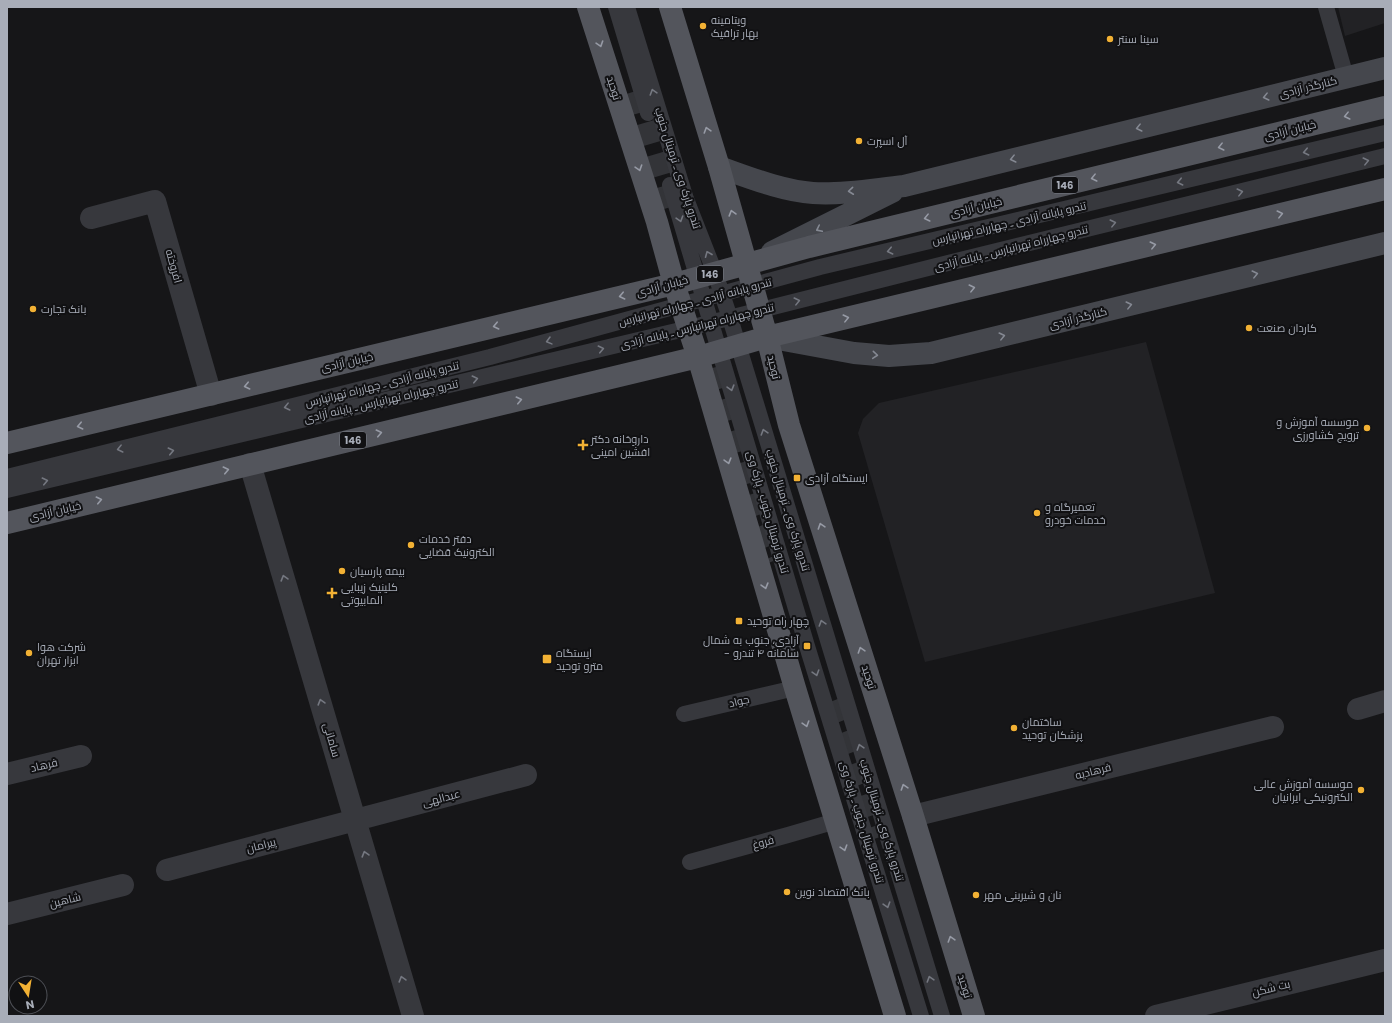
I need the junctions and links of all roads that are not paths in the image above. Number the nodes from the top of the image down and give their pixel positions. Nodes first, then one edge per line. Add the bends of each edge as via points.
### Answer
1 (588, 7) edge
2 (616, 7) edge
3 (628, 7) edge
4 (670, 7) edge
5 (1326, 7) edge
6 (1385, 68) edge
7 (1346, 77) junction
8 (1385, 107) edge
9 (1385, 133) edge
10 (1385, 156) edge
11 (719, 167) junction
12 (904, 186) junction
13 (1385, 189) edge
14 (91, 218) dead end
15 (1385, 243) edge
16 (746, 264) junction
17 (707, 275) junction
18 (674, 284) junction
19 (752, 286) junction
20 (722, 294) junction
21 (705, 299) junction
22 (681, 306) junction
23 (759, 311) junction
24 (730, 318) junction
25 (712, 322) junction
26 (689, 328) junction
27 (767, 337) junction
28 (729, 348) junction
29 (698, 357) junction
30 (211, 395) junction
31 (7, 443) edge
32 (250, 464) junction
33 (7, 477) edge
34 (7, 490) edge
35 (7, 522) edge
36 (795, 688) junction
37 (1385, 701) edge
38 (1358, 709) dead end
39 (684, 714) dead end
40 (1273, 727) dead end
41 (81, 756) dead end
42 (7, 774) edge
43 (526, 775) dead end
44 (913, 816) junction
45 (356, 821) junction
46 (836, 821) junction
47 (690, 862) dead end
48 (167, 870) dead end
49 (123, 885) dead end
50 (7, 914) edge
51 (1385, 960) edge
52 (413, 1016) edge
53 (895, 1016) edge
54 (921, 1016) edge
55 (942, 1016) edge
56 (974, 1016) edge
57 (1156, 1016) edge

1 -> 18 main road, توحید via 657,222
2 -> 17 lane, تندرو ترمینال جنوب ـ پارک وی
17 -> 3 lane, تندرو پارک وی ـ ترمینال جنوب
11 -> 4 main road
5 - 7 lane
6 - 7 main road, کنارگذر آزادی
7 -> 12 main road, کنارگذر آزادی
8 -> 16 main road, خیابان آزادی / 146
9 -> 19 lane, تندرو پایانه آزادی ـ چهارراه تهرانپارس
23 -> 10 lane, تندرو چهارراه تهرانپارس ـ پایانه آزادی
12 -> 11 main road via 812,193 788,190
16 -> 11 main road
12 -> 16 main road
27 -> 13 main road, خیابان آزادی / 146
14 - 30 street, افروخته via 155,201
27 -> 15 main road, کنارگذر آزادی via 854,353 889,356 931,353
16 - 17 main road, خیابان آزادی / 146
16 - 19 main road, توحید
17 - 18 main road, خیابان آزادی / 146
17 - 20 lane, تندرو پارک وی ـ ترمینال جنوب
17 - 21 lane, تندرو ترمینال جنوب ـ پارک وی
18 - 22 main road, توحید
18 -> 30 main road, خیابان آزادی / 146
19 - 20 lane, تندرو پایانه آزادی ـ چهارراه تهرانپارس
19 - 23 main road, توحید
20 - 21 lane, تندرو پایانه آزادی ـ چهارراه تهرانپارس
20 - 24 lane, تندرو پارک وی ـ ترمینال جنوب
21 - 22 lane, تندرو پایانه آزادی ـ چهارراه تهرانپارس
21 - 25 lane, تندرو ترمینال جنوب ـ پارک وی
22 - 26 main road, توحید
22 -> 33 lane, تندرو پایانه آزادی ـ چهارراه تهرانپارس via 490,357
23 - 24 lane, تندرو چهارراه تهرانپارس ـ پایانه آزادی
23 - 27 main road, توحید
24 - 25 lane, تندرو چهارراه تهرانپارس ـ پایانه آزادی
24 - 28 lane, تندرو پارک وی ـ ترمینال جنوب
25 - 26 lane, تندرو چهارراه تهرانپارس ـ پایانه آزادی
25 - 28 lane, تندرو ترمینال جنوب ـ پارک وی
26 - 29 main road, توحید
34 -> 26 lane, تندرو چهارراه تهرانپارس ـ پایانه آزادی
27 - 28 main road, خیابان آزادی / 146
44 -> 27 main road, توحید via 789,425
28 - 29 main road, خیابان آزادی / 146
28 -> 54 lane, تندرو ترمینال جنوب ـ پارک وی via 807,646
55 -> 28 lane, تندرو پارک وی ـ ترمینال جنوب
32 -> 29 main road, خیابان آزادی / 146
29 -> 36 main road
30 -> 31 main road, خیابان آزادی / 146
35 -> 32 main road, خیابان آزادی / 146
45 -> 32 street, سامانی
36 - 39 lane, جواد
36 -> 46 main road
37 - 38 street
40 - 44 street, فرهادیه
41 - 42 street, فرهاد
43 - 45 street, عبدالهی
56 -> 44 main road, توحید
45 - 48 street, پیرامان
52 -> 45 street, سامانی
46 - 47 lane, فروغ
46 -> 53 main road
49 - 50 street, شاهین
51 - 57 street, بت شکن

